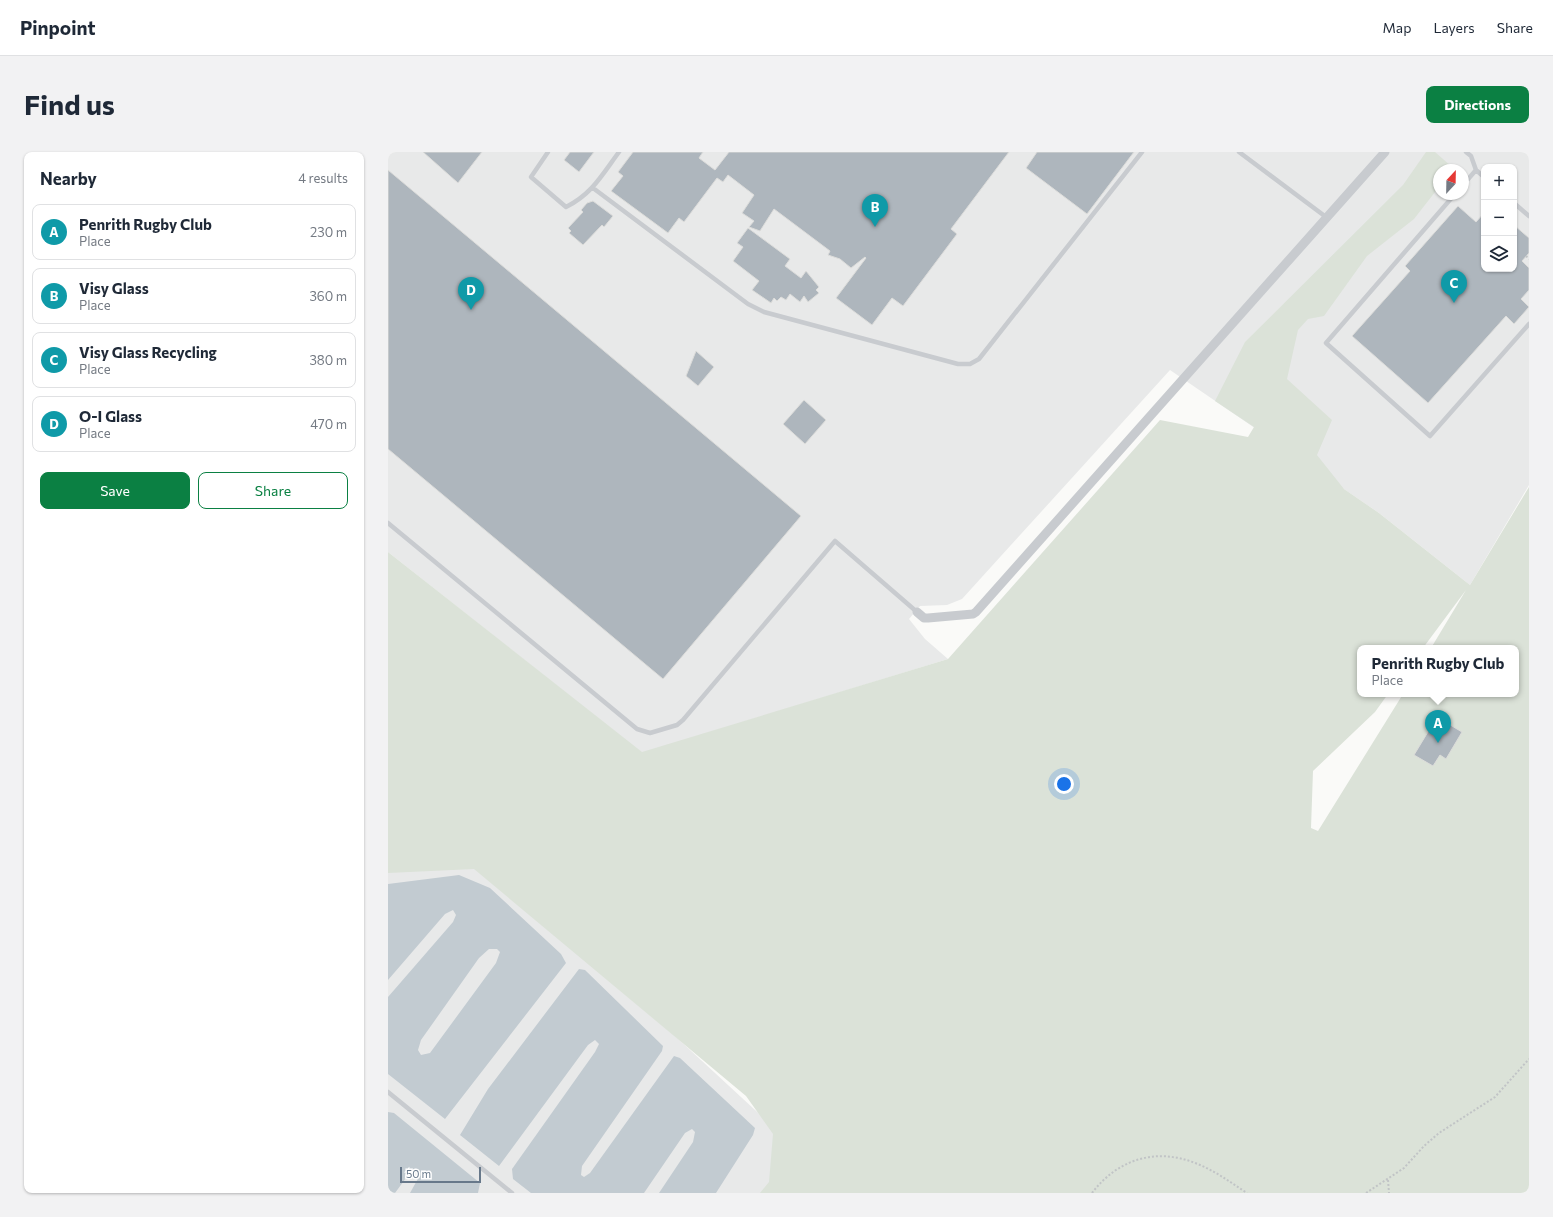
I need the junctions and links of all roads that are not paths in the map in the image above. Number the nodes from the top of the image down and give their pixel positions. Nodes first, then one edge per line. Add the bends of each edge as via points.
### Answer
1 (548, 152) edge
2 (620, 152) edge
3 (1142, 152) edge
4 (1238, 152) edge
5 (1384, 152) edge
6 (1466, 152) edge
7 (1476, 170) junction
8 (1481, 174) edge
9 (1469, 178) edge
10 (593, 188) junction
11 (1450, 200) edge
12 (1517, 206) edge
13 (1529, 216) edge
14 (1326, 217) junction
15 (1529, 324) edge
16 (388, 522) edge
17 (917, 612) joint
18 (388, 1092) edge
19 (512, 1193) edge

1 - 10 lane via 531,178 566,207 581,199
2 - 10 lane
3 - 10 lane via 979,360 970,364 958,364 764,312 748,304
4 - 14 lane
5 - 14 street
6 - 7 lane via 1471,156
7 - 8 lane
7 - 9 lane
11 - 15 lane via 1326,344 1430,436
12 - 13 lane
14 - 17 street via 973,614 924,618
16 - 17 lane via 637,729 650,733 677,725 683,720 835,542
18 - 19 lane

